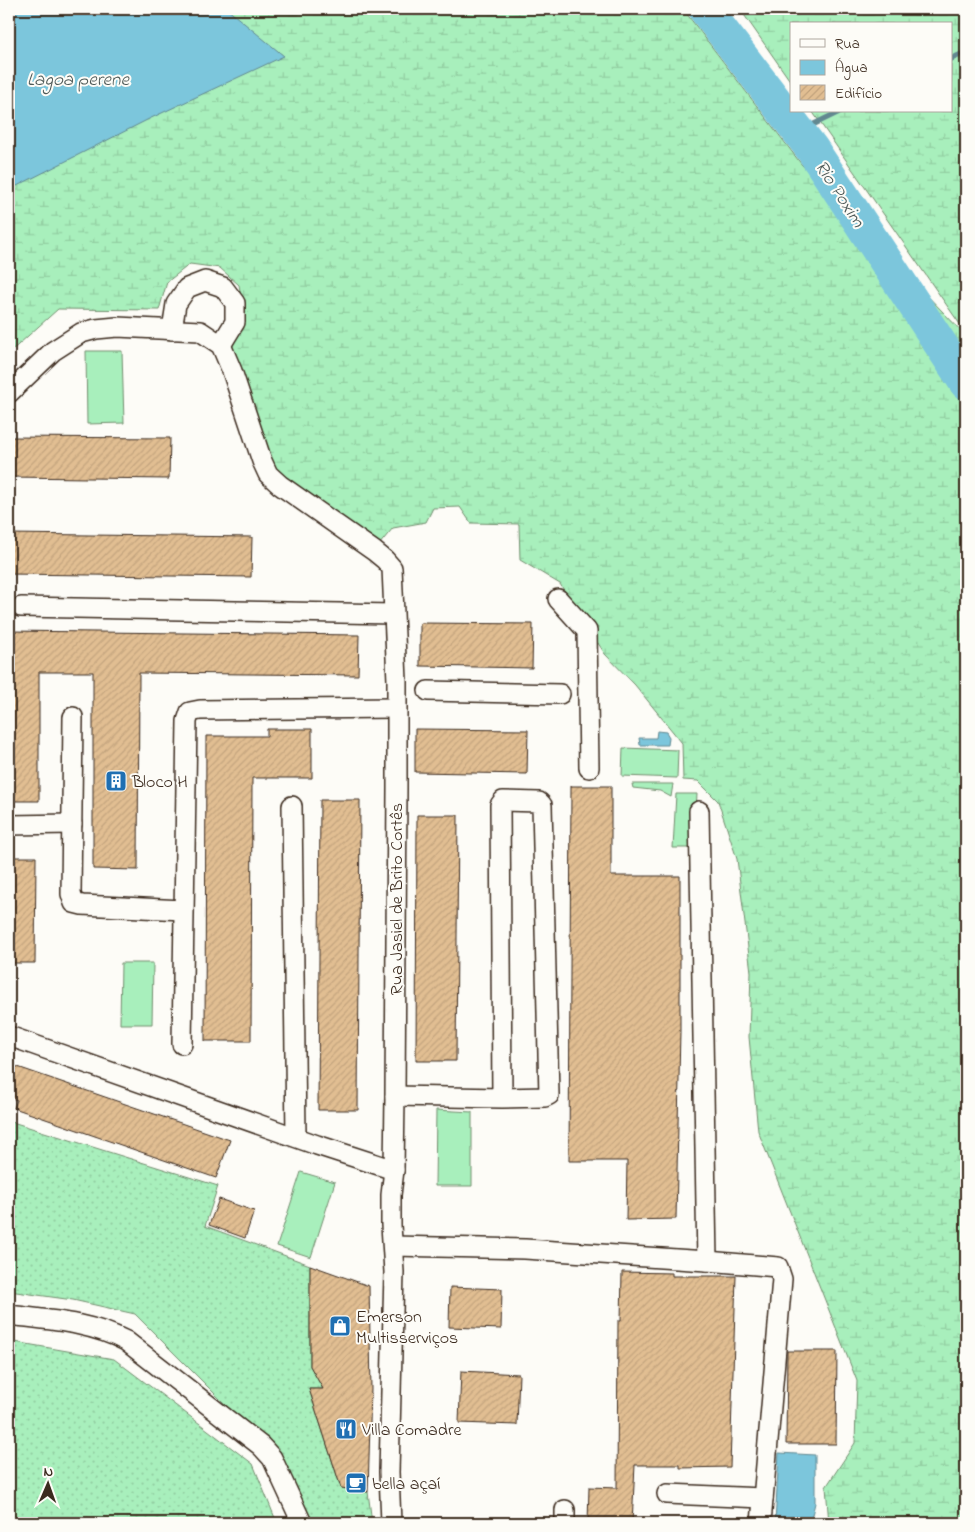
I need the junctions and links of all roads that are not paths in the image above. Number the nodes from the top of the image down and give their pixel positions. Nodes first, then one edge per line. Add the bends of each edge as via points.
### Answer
1 (172, 330) junction
2 (222, 345) junction
3 (9, 393) edge
4 (558, 599) dead end
5 (21, 608) dead end
6 (393, 614) junction
7 (428, 691) dead end
8 (560, 694) dead end
9 (396, 708) junction
10 (73, 717) dead end
11 (589, 768) dead end
12 (292, 806) dead end
13 (699, 811) dead end
14 (72, 824) junction
15 (9, 825) edge
16 (183, 910) junction
17 (9, 1036) edge
18 (182, 1044) dead end
19 (395, 1096) junction
20 (502, 1098) junction
21 (296, 1138) junction
22 (394, 1170) junction
23 (393, 1246) junction
24 (706, 1260) junction
25 (9, 1315) edge
26 (667, 1494) dead end
27 (763, 1498) junction
28 (302, 1523) edge
29 (391, 1523) edge
30 (761, 1523) edge

1 - 2 street via 200,331
1 - 2 street via 176,304 187,288 205,281 224,287 235,303 234,322
1 - 3 street via 117,327 81,333 53,351
2 - 6 street, Rua Jasiel de Brito Cortês via 268,474 389,564 393,576
4 - 11 street via 587,631
5 - 6 street
6 - 9 street, Rua Jasiel de Brito Cortês
7 - 8 street
9 - 16 street via 190,712 187,721
9 - 19 street, Rua Jasiel de Brito Cortês
10 - 14 street
12 - 21 street
13 - 24 street
14 - 15 street
14 - 16 street via 71,894 74,903
16 - 18 street
17 - 21 street
19 - 20 street
19 - 22 street, Rua Jasiel de Brito Cortês
20 - 20 street via 500,805 502,801 539,802 542,805 549,1095
21 - 22 street
22 - 23 street, Rua Jasiel de Brito Cortês via 391,1196
23 - 24 street via 525,1249
23 - 29 street, Rua Jasiel de Brito Cortês
24 - 27 street via 775,1266 781,1273
25 - 28 street via 93,1327 126,1341 261,1446 272,1458
26 - 27 street
27 - 30 street

